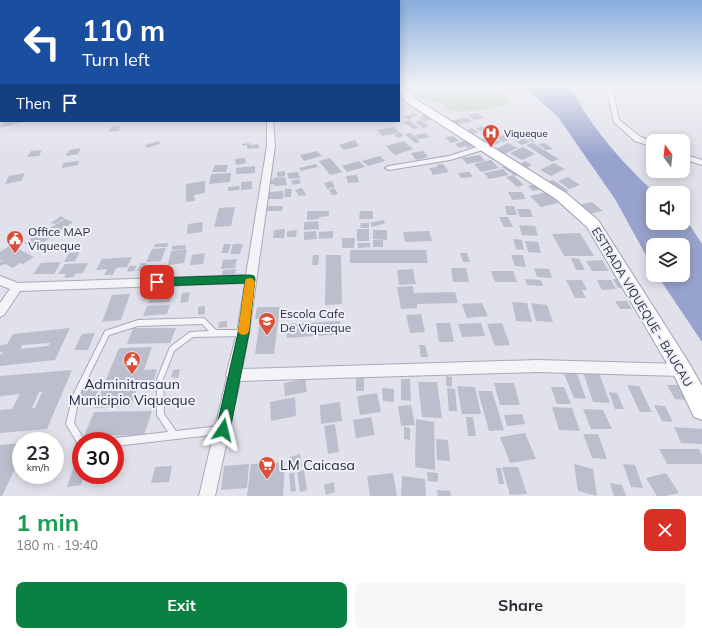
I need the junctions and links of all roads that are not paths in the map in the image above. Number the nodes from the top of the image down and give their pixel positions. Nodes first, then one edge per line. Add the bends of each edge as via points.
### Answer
1 (424, 109) edge
2 (614, 109) edge
3 (270, 122) edge
4 (646, 142) edge
5 (483, 147) junction
6 (690, 159) edge
7 (702, 163) edge
8 (389, 168) dead end
9 (250, 279) junction
10 (0, 280) edge
11 (17, 287) junction
12 (0, 312) edge
13 (215, 333) junction
14 (243, 333) junction
15 (682, 370) junction
16 (233, 375) junction
17 (702, 409) edge
18 (223, 430) junction
19 (75, 432) edge
20 (174, 435) junction
21 (124, 441) edge
22 (206, 496) edge

1 - 5 main road, ESTRADA VIQUEQUE - BAUCAU
2 - 4 street via 616,121 635,137
3 - 9 street via 271,146
5 - 8 street via 450,158
5 - 15 main road, ESTRADA VIQUEQUE - BAUCAU via 561,196 593,224
6 - 7 street
9 - 11 street
9 - 14 street
10 - 11 street
11 - 12 street
13 - 14 lane
13 - 19 lane via 203,321 138,323 106,333 76,395 70,424
13 - 20 lane via 192,334 172,349 160,379 161,415
14 - 16 street
15 - 16 street via 537,366
15 - 17 main road, ESTRADA VIQUEQUE - BAUCAU
16 - 18 street
18 - 20 lane
18 - 22 street
20 - 21 lane

